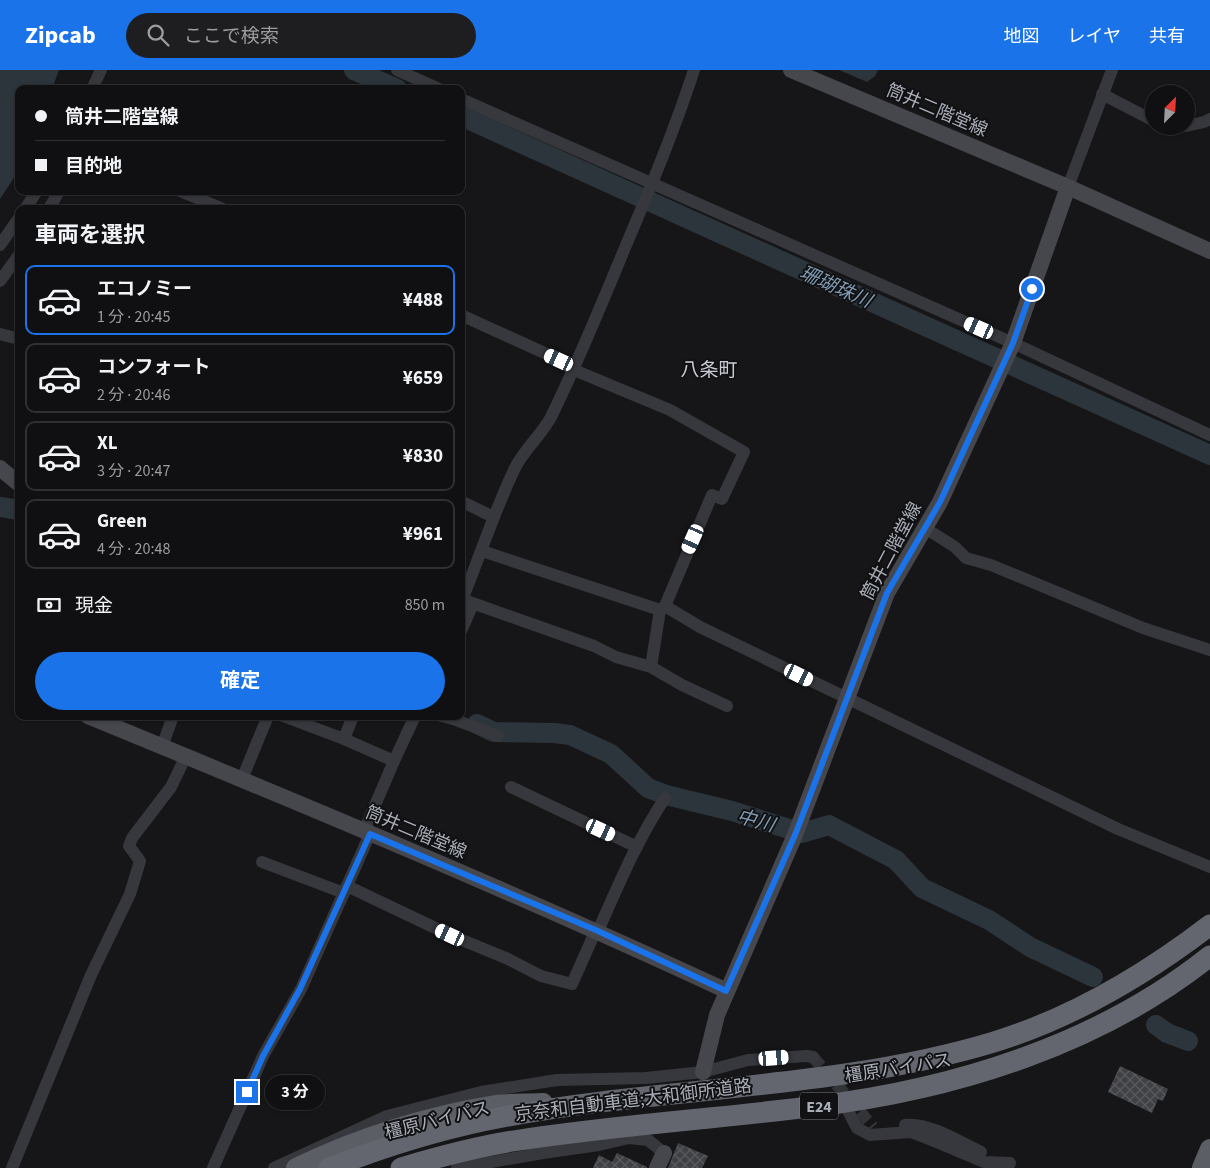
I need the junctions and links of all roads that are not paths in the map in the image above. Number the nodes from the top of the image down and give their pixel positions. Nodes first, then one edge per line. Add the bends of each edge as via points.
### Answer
1 (101, 70) edge
2 (397, 70) edge
3 (694, 70) edge
4 (791, 70) edge
5 (1112, 70) edge
6 (94, 85) edge
7 (430, 85) edge
8 (1102, 94) junction
9 (465, 101) edge
10 (1145, 116) edge
11 (1210, 119) edge
12 (1195, 124) edge
13 (652, 185) junction
14 (1068, 187) junction
15 (190, 195) edge
16 (213, 205) edge
17 (15, 224) edge
18 (0, 245) edge
19 (1210, 251) edge
20 (15, 260) edge
21 (0, 281) edge
22 (465, 317) edge
23 (0, 334) edge
24 (15, 337) edge
25 (1013, 345) junction
26 (574, 368) junction
27 (1210, 435) edge
28 (0, 468) edge
29 (15, 481) edge
30 (465, 503) edge
31 (493, 517) junction
32 (925, 528) junction
33 (482, 551) junction
34 (465, 601) edge
35 (662, 608) junction
36 (1210, 650) edge
37 (651, 667) junction
38 (847, 699) junction
39 (727, 706) dead end
40 (98, 720) edge
41 (172, 720) edge
42 (266, 720) edge
43 (294, 720) edge
44 (351, 720) edge
45 (412, 720) edge
46 (456, 720) edge
47 (498, 736) dead end
48 (344, 739) junction
49 (162, 746) junction
50 (186, 756) junction
51 (394, 761) junction
52 (242, 779) junction
53 (511, 787) dead end
54 (665, 798) dead end
55 (367, 833) junction
56 (637, 847) junction
57 (262, 862) dead end
58 (1210, 867) edge
59 (346, 889) junction
60 (1210, 925) edge
61 (597, 931) junction
62 (1210, 932) edge
63 (1210, 956) edge
64 (1210, 966) edge
65 (726, 991) junction
66 (813, 1057) dead end
67 (702, 1072) junction
68 (846, 1107) junction
69 (873, 1127) dead end
70 (1210, 1149) edge
71 (664, 1153) joint
72 (515, 1163) edge
73 (1014, 1166) edge
74 (12, 1168) edge
75 (213, 1168) edge
76 (274, 1168) edge
77 (296, 1168) edge
78 (329, 1168) edge
79 (401, 1168) edge
80 (436, 1168) edge
81 (457, 1168) edge
82 (657, 1168) edge
83 (1202, 1168) edge

1 - 6 street
2 - 7 street
3 - 13 street
4 - 14 main road, 筒井二階堂線
5 - 8 street
8 - 10 street
8 - 14 street
9 - 13 street
11 - 12 street
13 - 25 street
13 - 26 street
14 - 19 main road, 筒井二階堂線
14 - 25 main road, 筒井二階堂線
15 - 16 street
17 - 18 street
20 - 21 street
22 - 26 street
23 - 24 street
25 - 27 street
25 - 32 main road, 筒井二階堂線
26 - 31 street via 548,422 515,467
26 - 35 street via 670,410 744,452 722,500 712,495
28 - 29 main road
30 - 31 street
31 - 33 street
32 - 36 street via 966,558 991,565 1143,628
32 - 38 main road, 筒井二階堂線 via 887,593
33 - 34 street
33 - 35 street
34 - 37 street
35 - 37 street
35 - 38 street
37 - 39 street
38 - 58 street via 1118,829
38 - 65 main road, 筒井二階堂線 via 797,831
40 - 49 main road, 筒井二階堂線
41 - 49 street
42 - 52 street
43 - 48 street
44 - 48 street
45 - 51 street
46 - 47 street
48 - 51 street
49 - 50 main road, 筒井二階堂線
50 - 52 main road, 筒井二階堂線
50 - 74 street via 170,787 132,838 130,846 140,861 130,894 91,975
51 - 55 street
52 - 55 main road, 筒井二階堂線
53 - 56 street
54 - 56 street
55 - 59 street
55 - 61 main road, 筒井二階堂線
56 - 61 street
57 - 59 street
59 - 61 street via 542,976 572,984
59 - 75 street via 300,989 263,1056
60 - 78 highway, 京奈和自動車道;大和御所道路 / E24, bridge via 1147,969 1102,995 1050,1021 960,1051 821,1078 562,1107 503,1117 379,1148
61 - 65 main road, 筒井二階堂線
62 - 77 highway, 橿原バイパス via 1140,981 1097,1006 1026,1037 944,1062 894,1072 812,1080 499,1105 404,1126
63 - 79 highway, 京奈和自動車道;大和御所道路 / E24, bridge via 1116,1018 1060,1044 950,1080 820,1106 511,1141
64 - 68 highway, 橿原バイパス via 1154,1005 1060,1052 974,1082
65 - 67 main road, 筒井二階堂線
66 - 67 street via 748,1060
67 - 76 street via 646,1078 557,1080 481,1092 388,1116
68 - 73 street via 857,1128 870,1136 910,1132 984,1162
68 - 80 highway, 橿原バイパス via 574,1129 514,1151
69 - 73 street via 910,1124 929,1128
70 - 83 highway
71 - 72 street via 648,1140 629,1138
71 - 82 main road
72 - 81 street

